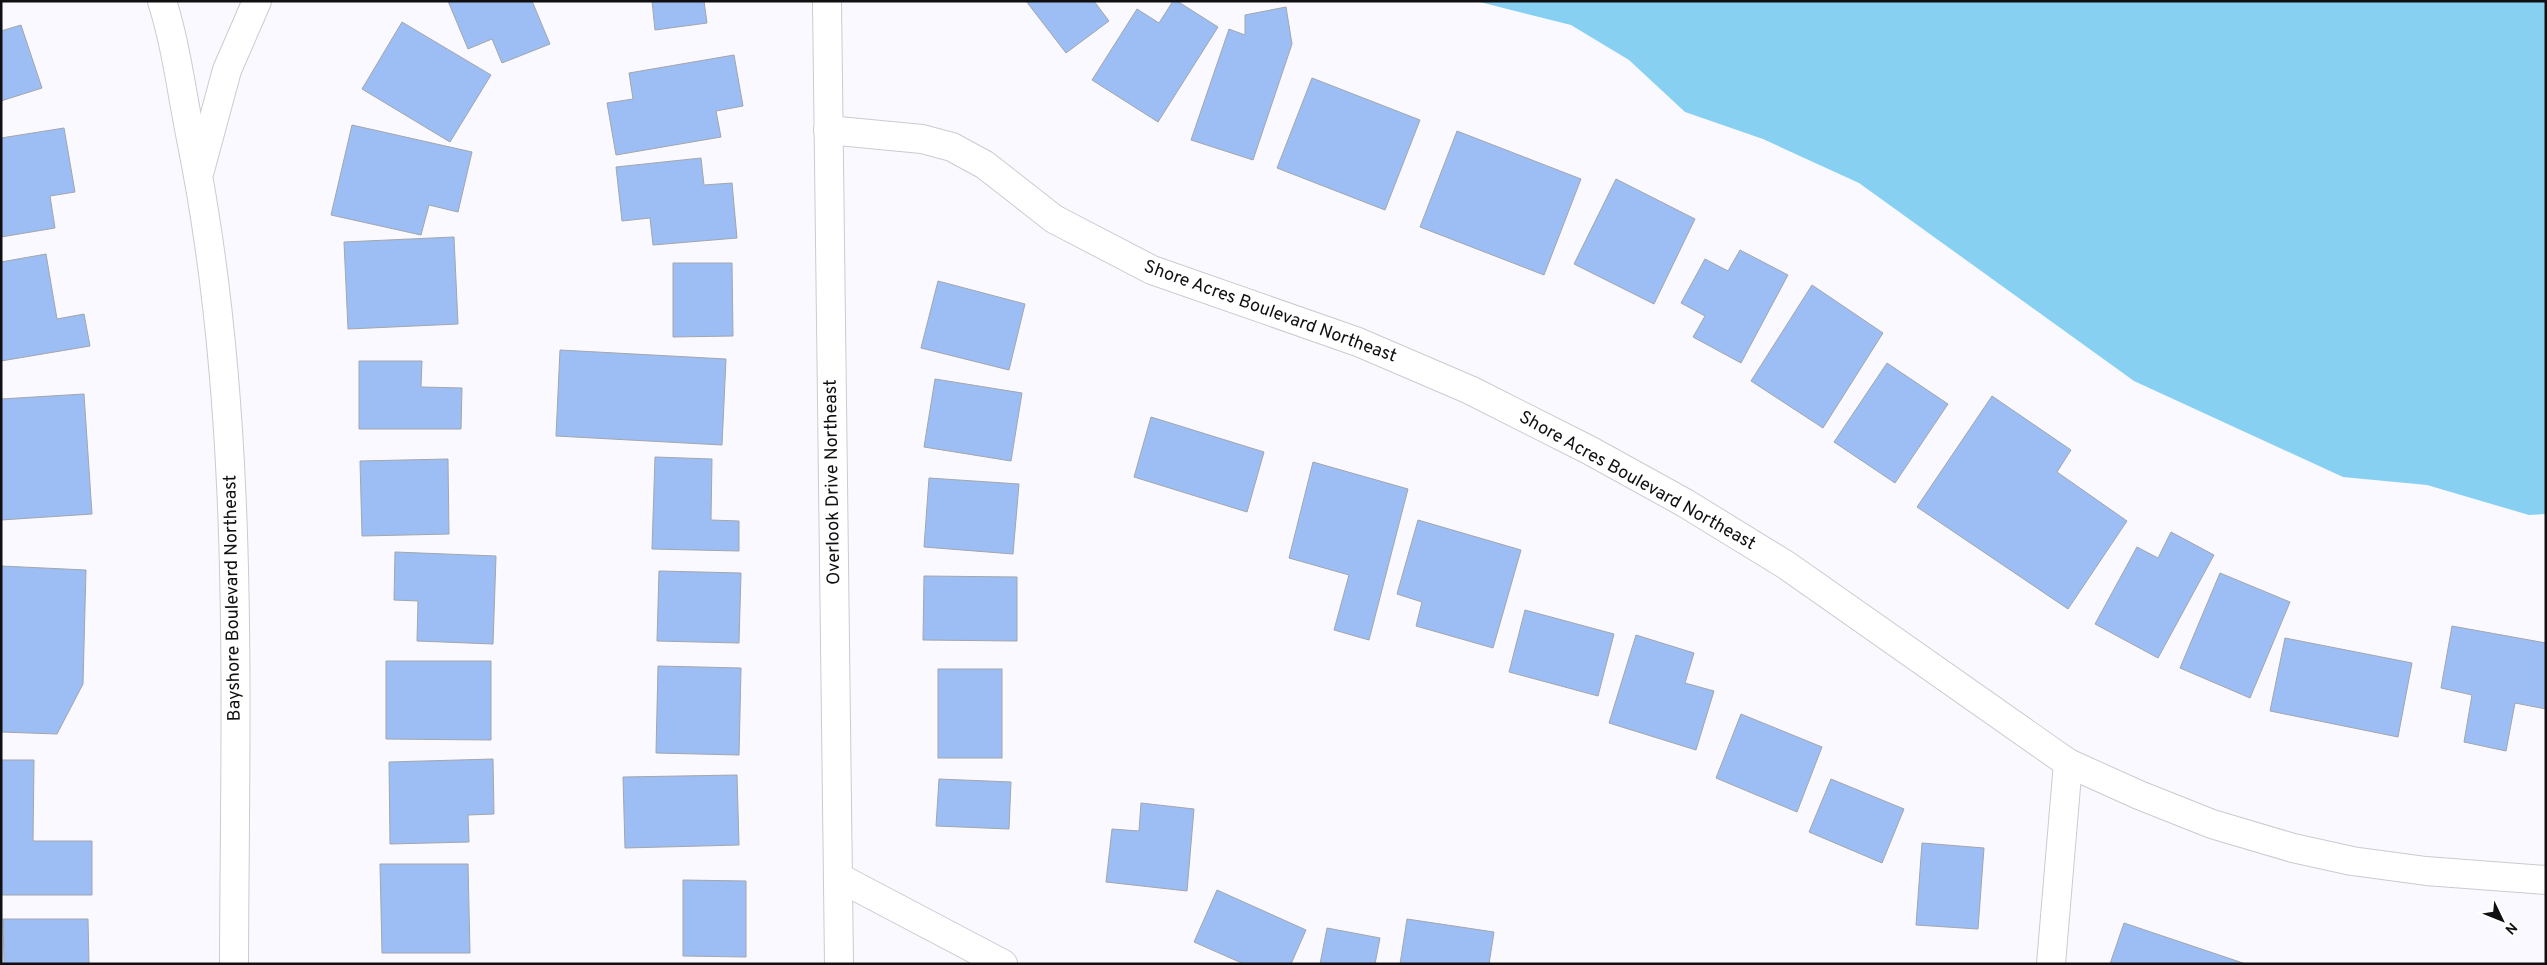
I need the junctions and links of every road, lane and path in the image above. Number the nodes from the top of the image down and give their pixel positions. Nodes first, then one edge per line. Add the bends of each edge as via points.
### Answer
1 (162, 1) edge
2 (257, 1) edge
3 (827, 1) edge
4 (828, 130) junction
5 (198, 174) junction
6 (2068, 763) junction
7 (838, 877) junction
8 (2546, 880) edge
9 (234, 964) edge
10 (838, 964) edge
11 (1003, 964) edge
12 (2051, 964) edge

1 - 5 street, Bayshore Boulevard Northeast
2 - 5 street, Bayshore Boulevard Northeast via 227,70
3 - 4 street, Overlook Drive Northeast
4 - 6 street, Shore Acres Boulevard Northeast via 922,139 952,147 985,165 1054,219 1152,270 1358,342 1470,390 1589,450 1786,565
4 - 7 street, Overlook Drive Northeast
5 - 9 street, Bayshore Boulevard Northeast via 227,401 236,561
6 - 8 street, Shore Acres Boulevard Northeast via 2212,824 2293,848 2352,861 2426,871
6 - 12 street
7 - 10 street, Overlook Drive Northeast
7 - 11 street

